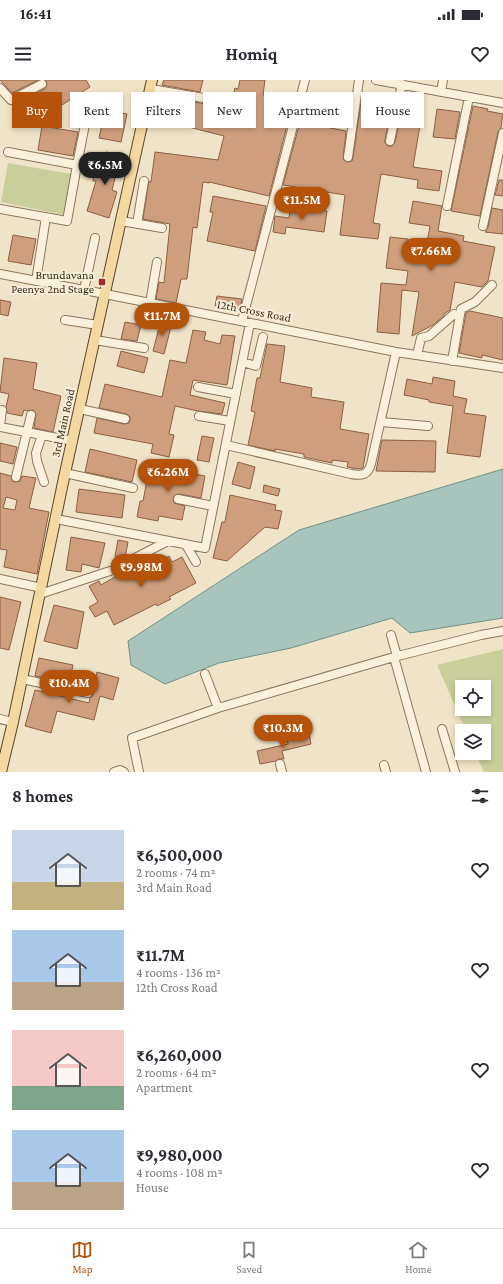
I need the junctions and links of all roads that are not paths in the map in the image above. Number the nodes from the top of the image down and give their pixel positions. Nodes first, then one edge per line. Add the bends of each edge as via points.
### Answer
1 (305, 80) edge
2 (359, 80) edge
3 (376, 80) edge
4 (443, 80) edge
5 (42, 84) dead end
6 (151, 84) edge
7 (402, 84) junction
8 (420, 84) edge
9 (0, 88) edge
10 (441, 92) junction
11 (503, 94) edge
12 (203, 96) edge
13 (469, 96) junction
14 (502, 103) edge
15 (84, 128) edge
16 (503, 133) edge
17 (390, 141) dead end
18 (8, 152) dead end
19 (348, 157) dead end
20 (77, 165) junction
21 (144, 181) dead end
22 (446, 206) dead end
23 (0, 208) edge
24 (46, 217) junction
25 (121, 221) junction
26 (137, 224) junction
27 (483, 226) dead end
28 (162, 228) dead end
29 (95, 238) dead end
30 (157, 262) dead end
31 (0, 274) edge
32 (36, 281) junction
33 (492, 285) dead end
34 (84, 290) junction
35 (105, 294) junction
36 (150, 303) junction
37 (454, 314) dead end
38 (65, 320) dead end
39 (246, 322) junction
40 (98, 325) junction
41 (263, 337) dead end
42 (95, 340) junction
43 (144, 348) dead end
44 (396, 352) junction
45 (417, 355) junction
46 (452, 361) junction
47 (242, 362) junction
48 (503, 368) edge
49 (198, 387) dead end
50 (236, 394) junction
51 (80, 409) junction
52 (2, 410) dead end
53 (31, 414) dead end
54 (199, 416) dead end
55 (125, 419) dead end
56 (230, 421) junction
57 (380, 422) junction
58 (428, 426) dead end
59 (0, 427) edge
60 (26, 432) junction
61 (42, 435) junction
62 (73, 441) junction
63 (226, 445) junction
64 (65, 473) junction
65 (16, 477) dead end
66 (44, 482) dead end
67 (133, 488) dead end
68 (178, 499) dead end
69 (213, 506) junction
70 (56, 520) junction
71 (168, 541) junction
72 (186, 545) junction
73 (133, 559) dead end
74 (196, 562) dead end
75 (110, 570) dead end
76 (0, 579) edge
77 (41, 591) junction
78 (503, 631) edge
79 (391, 636) dead end
80 (396, 657) junction
81 (204, 674) dead end
82 (22, 679) junction
83 (88, 693) dead end
84 (218, 708) junction
85 (0, 719) edge
86 (13, 722) junction
87 (442, 729) dead end
88 (1, 772) edge
89 (114, 772) edge
90 (124, 772) edge
91 (139, 772) edge
92 (426, 772) edge
93 (455, 772) edge

1 - 39 street
2 - 19 street
3 - 7 street
4 - 10 street
5 - 9 street via 12,100
6 - 12 street
6 - 25 main road, 3rd Main Road
7 - 8 street
7 - 17 street
8 - 10 street
10 - 13 street
11 - 14 street
13 - 14 street
13 - 22 street
15 - 20 street
16 - 27 street
18 - 20 street
20 - 24 street via 66,221
21 - 26 street
23 - 24 street
24 - 32 street
25 - 26 street
25 - 35 main road, 3rd Main Road
26 - 28 street
29 - 34 street
30 - 36 street
31 - 32 street, 12th Cross Road
32 - 34 street, 12th Cross Road
33 - 46 street via 475,302 461,309
34 - 35 street, 12th Cross Road
35 - 36 street, 12th Cross Road
35 - 40 main road, 3rd Main Road
36 - 39 street, 12th Cross Road
37 - 45 street via 429,336 421,338
38 - 40 street
39 - 44 street, 12th Cross Road
39 - 47 street
40 - 42 main road, 3rd Main Road
41 - 47 street via 256,366
42 - 43 street
42 - 51 main road, 3rd Main Road
44 - 45 street, 12th Cross Road
44 - 57 street
45 - 46 street, 12th Cross Road
46 - 48 street, 12th Cross Road
47 - 50 street
49 - 50 street
50 - 56 street
51 - 55 street
51 - 62 main road, 3rd Main Road
52 - 59 street
53 - 60 street
54 - 56 street
56 - 63 street
57 - 58 street
57 - 63 street via 369,470 360,476
59 - 60 street
60 - 61 street
60 - 65 street
61 - 62 street
61 - 66 street via 36,453
62 - 64 main road, 3rd Main Road
63 - 69 street
64 - 67 street
64 - 70 main road, 3rd Main Road
68 - 69 street
69 - 72 street via 205,548
70 - 71 street
70 - 77 main road, 3rd Main Road
71 - 72 street
71 - 73 street
72 - 74 street
75 - 77 street
76 - 77 street
77 - 82 main road, 3rd Main Road
78 - 80 street
79 - 80 street
80 - 84 street
80 - 92 street
81 - 84 street
82 - 83 street
82 - 86 main road, 3rd Main Road
84 - 91 street via 132,738
85 - 86 street
86 - 88 main road, 3rd Main Road
87 - 93 street
89 - 90 street

